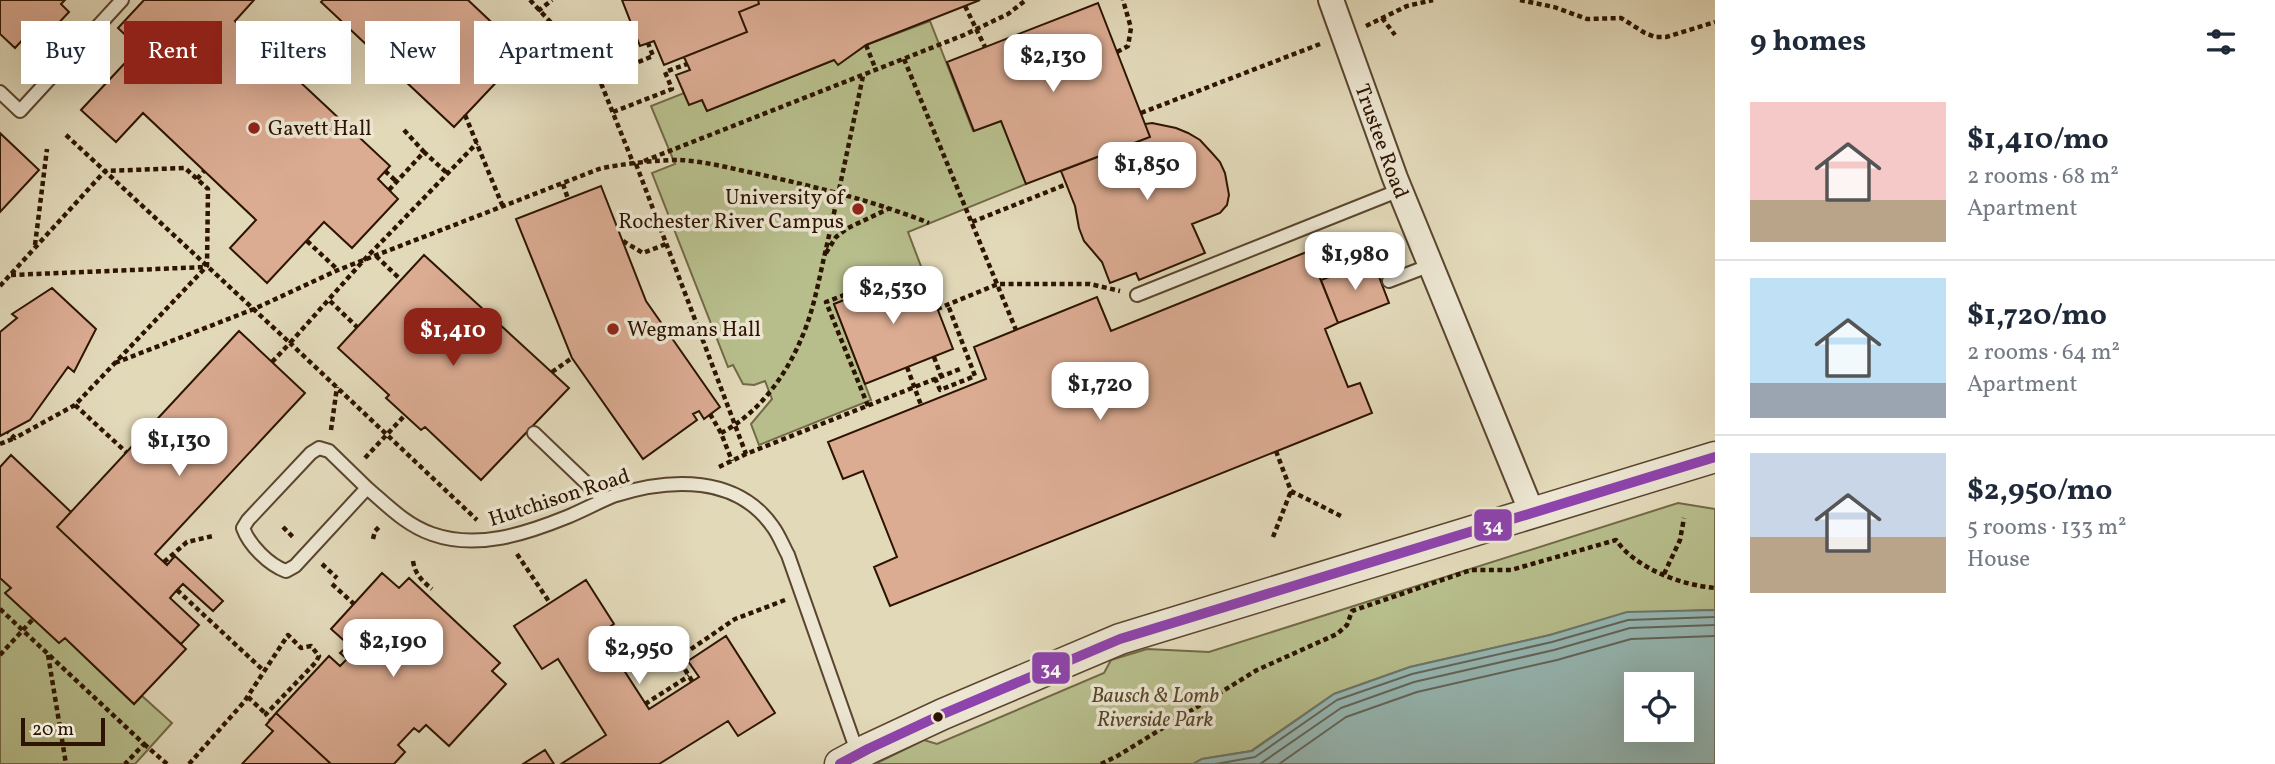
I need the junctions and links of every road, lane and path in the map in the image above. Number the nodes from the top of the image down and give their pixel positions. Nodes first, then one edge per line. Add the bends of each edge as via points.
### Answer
1 (122, 0) edge
2 (530, 0) edge
3 (552, 0) edge
4 (1026, 0) edge
5 (1123, 0) edge
6 (1331, 0) edge
7 (1403, 0) edge
8 (1433, 0) edge
9 (1520, 0) edge
10 (965, 6) dead end
11 (1407, 6) junction
12 (538, 10) junction
13 (1382, 18) junction
14 (549, 21) edge
15 (1715, 22) edge
16 (1361, 28) dead end
17 (1395, 35) dead end
18 (1324, 42) dead end
19 (648, 43) dead end
20 (866, 45) dead end
21 (985, 47) dead end
22 (1117, 52) dead end
23 (904, 59) junction
24 (638, 62) edge
25 (687, 64) dead end
26 (876, 70) junction
27 (863, 75) junction
28 (601, 84) edge
29 (0, 92) edge
30 (613, 112) junction
31 (1141, 113) dead end
32 (466, 116) dead end
33 (404, 130) dead end
34 (66, 135) dead end
35 (477, 143) junction
36 (47, 149) dead end
37 (424, 152) junction
38 (634, 164) junction
39 (105, 171) junction
40 (204, 171) dead end
41 (386, 171) dead end
42 (447, 174) junction
43 (197, 179) junction
44 (396, 181) junction
45 (563, 184) junction
46 (1067, 184) dead end
47 (389, 190) dead end
48 (1399, 190) junction
49 (839, 193) junction
50 (568, 199) dead end
51 (503, 207) junction
52 (888, 209) junction
53 (972, 222) junction
54 (929, 223) dead end
55 (307, 241) dead end
56 (623, 241) dead end
57 (666, 244) junction
58 (35, 246) junction
59 (376, 257) junction
60 (824, 257) junction
61 (363, 261) junction
62 (1431, 265) junction
63 (207, 267) junction
64 (338, 270) junction
65 (10, 275) junction
66 (401, 280) dead end
67 (1389, 281) dead end
68 (884, 284) dead end
69 (998, 284) junction
70 (0, 286) edge
71 (1137, 295) joint
72 (330, 301) junction
73 (948, 304) junction
74 (254, 309) junction
75 (937, 309) dead end
76 (358, 327) dead end
77 (1016, 330) dead end
78 (290, 343) junction
79 (934, 357) dead end
80 (572, 358) dead end
81 (272, 362) dead end
82 (115, 363) junction
83 (906, 367) dead end
84 (960, 369) dead end
85 (552, 372) dead end
86 (938, 377) junction
87 (337, 387) junction
88 (75, 405) junction
89 (921, 405) dead end
90 (868, 406) junction
91 (710, 414) dead end
92 (405, 415) dead end
93 (734, 426) junction
94 (331, 431) dead end
95 (8, 432) dead end
96 (534, 433) dead end
97 (721, 433) junction
98 (388, 434) junction
99 (15, 438) junction
100 (0, 444) edge
101 (1276, 451) dead end
102 (126, 453) dead end
103 (746, 454) junction
104 (1715, 457) edge
105 (362, 461) dead end
106 (732, 461) junction
107 (709, 473) dead end
108 (367, 488) junction
109 (1291, 491) junction
110 (604, 500) junction
111 (1532, 513) junction
112 (1341, 516) dead end
113 (1684, 518) dead end
114 (481, 523) dead end
115 (213, 536) dead end
116 (1273, 537) dead end
117 (514, 550) dead end
118 (413, 561) dead end
119 (164, 562) dead end
120 (322, 564) dead end
121 (1664, 574) junction
122 (337, 578) dead end
123 (332, 584) dead end
124 (1715, 588) edge
125 (177, 590) dead end
126 (432, 590) dead end
127 (786, 600) dead end
128 (550, 603) dead end
129 (354, 604) dead end
130 (0, 609) edge
131 (33, 620) dead end
132 (23, 631) junction
133 (0, 655) edge
134 (48, 655) junction
135 (264, 671) junction
136 (689, 676) junction
137 (692, 681) dead end
138 (248, 696) junction
139 (645, 704) dead end
140 (144, 744) junction
141 (849, 759) edge
142 (66, 764) edge
143 (125, 764) edge
144 (167, 764) edge
145 (189, 764) edge
146 (1101, 764) edge

1 - 29 lane via 20,111
2 - 12 path
3 - 12 path
4 - 23 path via 975,30
5 - 22 path via 1131,28 1128,46
6 - 48 street, Trustee Road
7 - 11 path
8 - 11 path
9 - 15 path via 1587,19 1621,18 1655,37
10 - 21 path, bridge
11 - 13 path
12 - 14 path
13 - 16 path
13 - 17 path
18 - 31 path
19 - 24 path via 653,56
20 - 26 path
23 - 26 path
23 - 53 path
25 - 30 path via 665,72 672,89
26 - 27 path
27 - 38 path
27 - 49 path
28 - 30 path
30 - 38 path
32 - 35 path
33 - 37 path
34 - 39 path
35 - 42 path
35 - 51 path
36 - 58 path
37 - 42 path
37 - 44 path
38 - 45 path via 618,164
38 - 49 path via 678,160
38 - 57 path
39 - 43 path via 184,168
39 - 58 path
39 - 63 path
40 - 43 path
41 - 44 path
42 - 61 path
43 - 63 path via 208,190
44 - 47 path
45 - 50 path
45 - 51 path
46 - 53 path
48 - 62 street, Trustee Road
48 - 71 lane
49 - 52 path
49 - 60 path
51 - 59 path
52 - 54 path
52 - 60 path via 836,237
53 - 69 path
55 - 64 path
56 - 57 path via 643,254
57 - 93 path
58 - 65 path
59 - 61 path
59 - 66 path
60 - 93 path via 803,336 786,369 767,396
61 - 64 path
61 - 72 path
62 - 67 lane
62 - 111 street, Trustee Road
63 - 65 path
63 - 74 path
63 - 82 path
64 - 74 path
65 - 70 path
68 - 90 path via 883,280 826,302
69 - 71 path via 1090,284
69 - 73 path
69 - 77 path
72 - 76 path
72 - 78 path
73 - 75 path
73 - 86 path via 975,376 940,390
74 - 78 path
74 - 82 path
78 - 81 path
78 - 87 path
79 - 86 path
80 - 85 path
82 - 88 path
83 - 89 path, bridge
84 - 86 path
86 - 90 path
87 - 94 path
87 - 98 path
88 - 99 path
88 - 102 path
90 - 103 path
91 - 97 path
92 - 98 path
93 - 97 path
93 - 103 path
95 - 99 path
96 - 110 lane
97 - 106 path
98 - 105 path
98 - 114 path
99 - 100 path
101 - 109 path
103 - 106 path
104 - 111 street
106 - 107 path
108 - 108 lane, Hutchison Road via 329,451 319,448 248,520 243,528 247,539 286,571
108 - 110 lane, Hutchison Road via 407,523 459,540 487,541 530,531
109 - 112 path
109 - 116 path
110 - 141 lane, Hutchison Road via 662,485 705,484 750,503 772,525 788,555
111 - 141 street via 1121,639 998,689
113 - 121 path via 1680,540
115 - 119 path via 187,542
117 - 128 path
118 - 126 path via 419,578
120 - 122 path
121 - 124 path
121 - 146 path via 1616,540 1511,570 1471,570 1352,611 1337,634 1257,670
123 - 129 path
125 - 135 path
127 - 136 path via 735,619 678,658
130 - 132 path
131 - 132 path
132 - 133 path
132 - 134 path
134 - 140 path
134 - 142 path
135 - 138 path
135 - 138 path via 288,635 301,648 311,646 319,656 268,717
136 - 137 path
136 - 139 path
138 - 145 path
140 - 143 path
140 - 144 path

